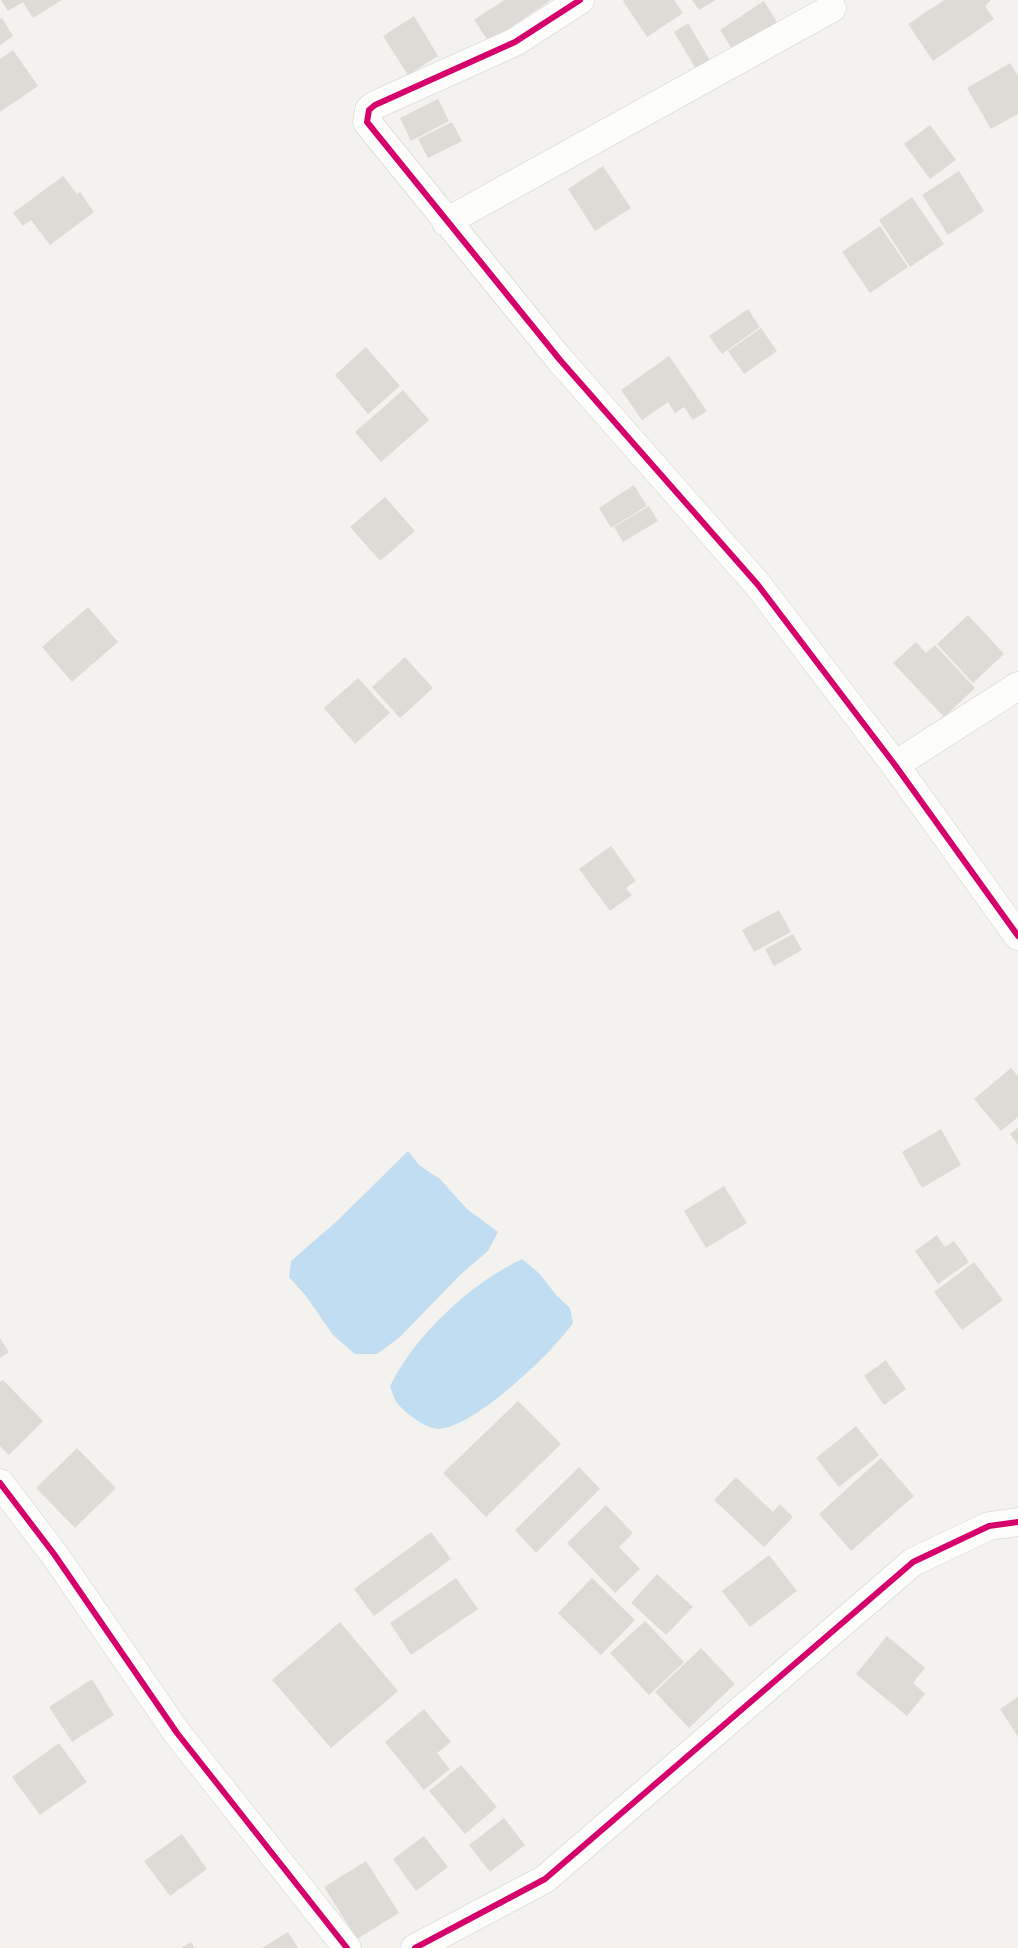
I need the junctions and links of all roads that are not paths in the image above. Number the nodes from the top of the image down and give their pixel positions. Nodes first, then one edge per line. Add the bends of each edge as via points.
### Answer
1 (580, 0) edge
2 (832, 8) dead end
3 (446, 222) junction
4 (1018, 686) edge
5 (895, 765) junction
6 (1018, 936) edge
7 (0, 1483) edge
8 (1018, 1522) edge
9 (348, 1948) edge
10 (415, 1948) edge

1 - 3 street via 515,42 369,110 367,122
2 - 3 street
3 - 5 street via 560,360 758,585
4 - 5 street
5 - 6 street
7 - 9 street via 54,1554 177,1733
8 - 10 street via 988,1526 913,1562 544,1879

